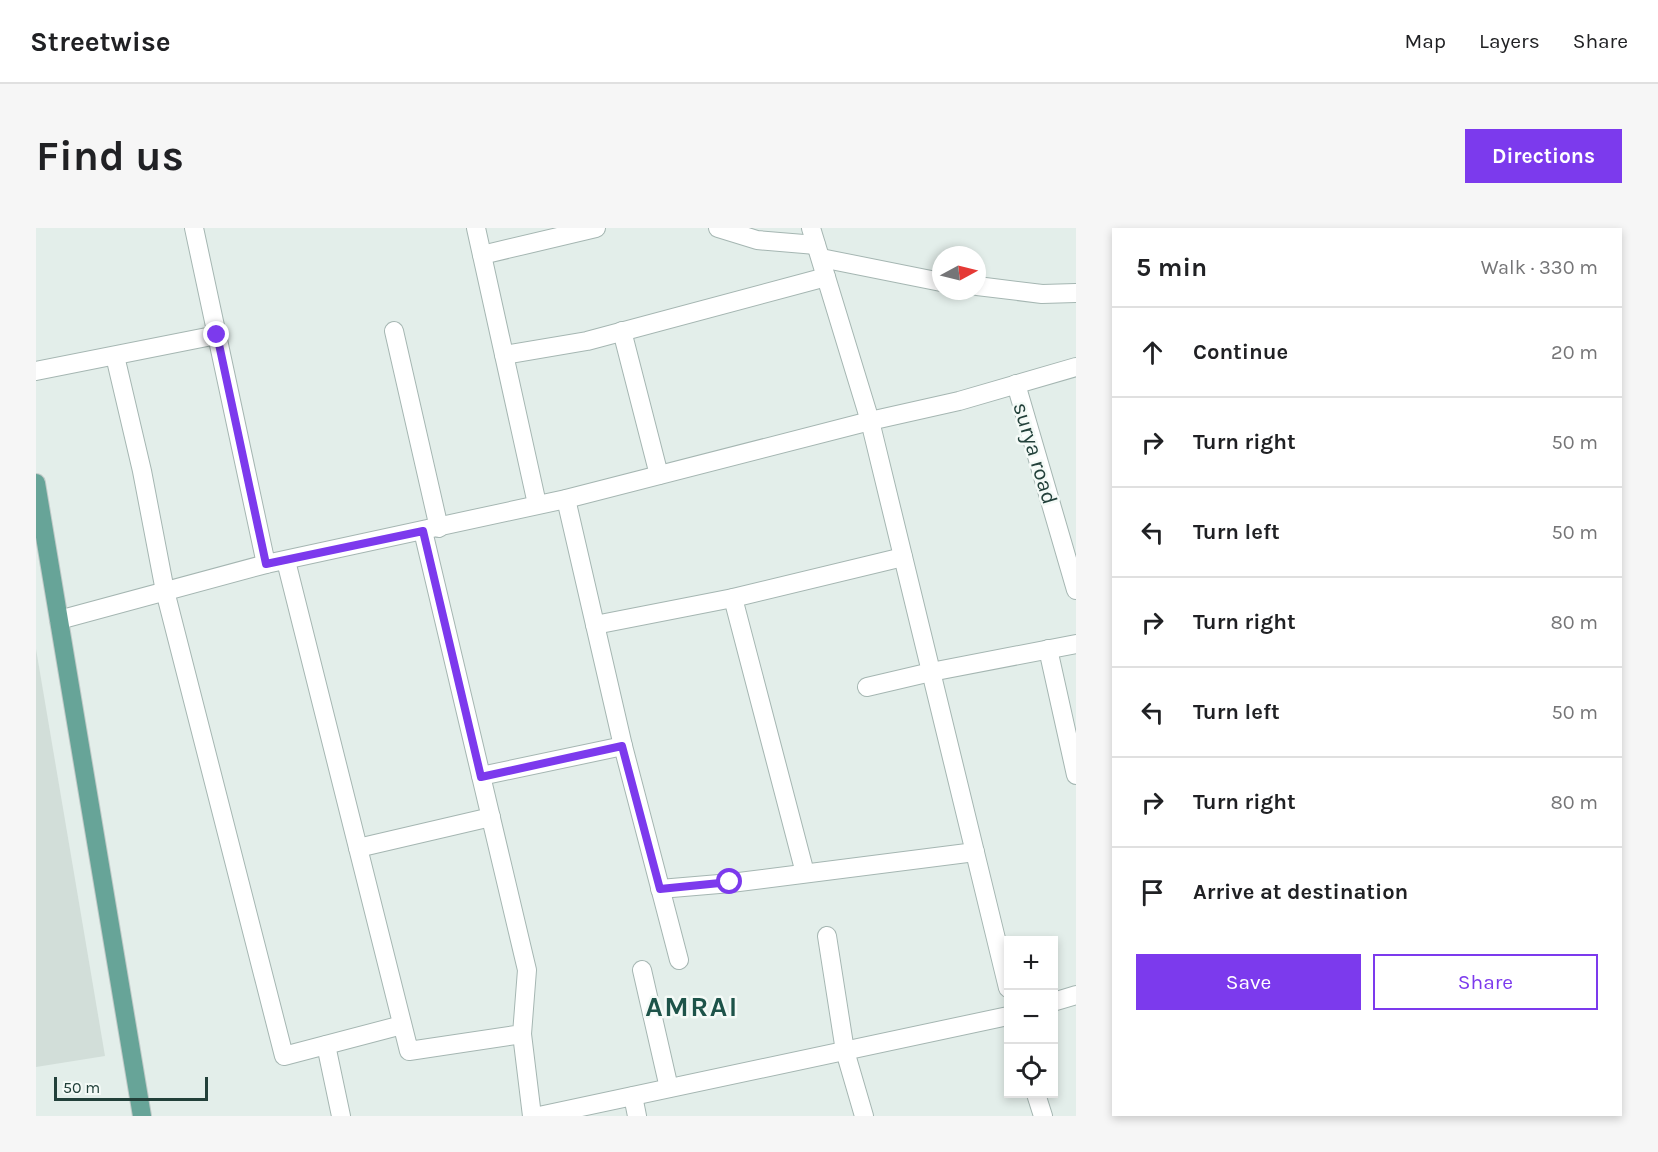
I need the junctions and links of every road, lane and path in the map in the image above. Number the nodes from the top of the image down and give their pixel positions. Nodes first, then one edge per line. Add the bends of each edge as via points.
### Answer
1 (194, 228) edge
2 (476, 228) edge
3 (596, 228) edge
4 (718, 228) edge
5 (816, 244) edge
6 (482, 255) junction
7 (826, 277) junction
8 (932, 279) edge
9 (986, 287) edge
10 (1076, 292) edge
11 (394, 331) dead end
12 (622, 331) junction
13 (217, 335) junction
14 (504, 355) junction
15 (115, 356) junction
16 (1076, 366) edge
17 (36, 370) edge
18 (1016, 384) junction
19 (870, 421) junction
20 (659, 475) junction
21 (36, 483) edge
22 (566, 499) junction
23 (537, 504) junction
24 (38, 507) edge
25 (431, 529) junction
26 (903, 557) junction
27 (286, 561) junction
28 (266, 564) junction
29 (1076, 590) edge
30 (165, 591) junction
31 (733, 598) junction
32 (59, 620) junction
33 (595, 625) junction
34 (1076, 644) edge
35 (1048, 650) junction
36 (931, 672) junction
37 (867, 687) dead end
38 (622, 746) junction
39 (1076, 775) edge
40 (481, 777) junction
41 (491, 817) junction
42 (358, 848) junction
43 (975, 852) junction
44 (805, 873) junction
45 (660, 889) junction
46 (827, 936) dead end
47 (679, 960) dead end
48 (642, 970) dead end
49 (1004, 972) edge
50 (1076, 995) edge
51 (1058, 1000) edge
52 (1004, 1017) edge
53 (402, 1025) junction
54 (522, 1034) junction
55 (326, 1045) junction
56 (845, 1051) junction
57 (669, 1088) junction
58 (633, 1096) junction
59 (1037, 1098) edge
60 (142, 1116) edge
61 (341, 1116) edge
62 (532, 1116) edge
63 (539, 1116) edge
64 (637, 1116) edge
65 (864, 1116) edge
66 (1042, 1116) edge

1 - 13 street
2 - 6 street
3 - 6 street
4 - 5 street via 757,240
5 - 7 street
5 - 8 street
6 - 14 street
7 - 12 street
7 - 19 street
9 - 10 street via 1042,294
11 - 25 street
12 - 14 street
12 - 20 street
13 - 15 street
13 - 28 street
14 - 23 street
15 - 17 street
15 - 30 street
16 - 18 street
18 - 19 street
18 - 29 street, surya road
19 - 20 street
19 - 26 street
20 - 22 street
21 - 24 main road
22 - 23 street
22 - 33 street
23 - 25 street
24 - 32 main road
25 - 27 street
25 - 40 street
26 - 31 street
26 - 36 street
27 - 28 street
27 - 42 street
28 - 30 street
30 - 32 street
30 - 55 street via 284,1056
31 - 33 street
31 - 44 street
32 - 60 main road
33 - 38 street
34 - 35 street
35 - 36 street
35 - 39 street
36 - 37 street
36 - 43 street
38 - 40 street
38 - 45 street
40 - 41 street
41 - 42 street
41 - 54 street via 527,969
42 - 53 street
43 - 44 street
43 - 49 street
44 - 45 street
45 - 47 street
46 - 56 street
48 - 57 street
50 - 51 street
52 - 56 street
53 - 54 street via 409,1051
53 - 55 street
54 - 62 street
55 - 61 street
56 - 57 street
56 - 65 street
57 - 58 street
58 - 63 street
58 - 64 street
59 - 66 street

